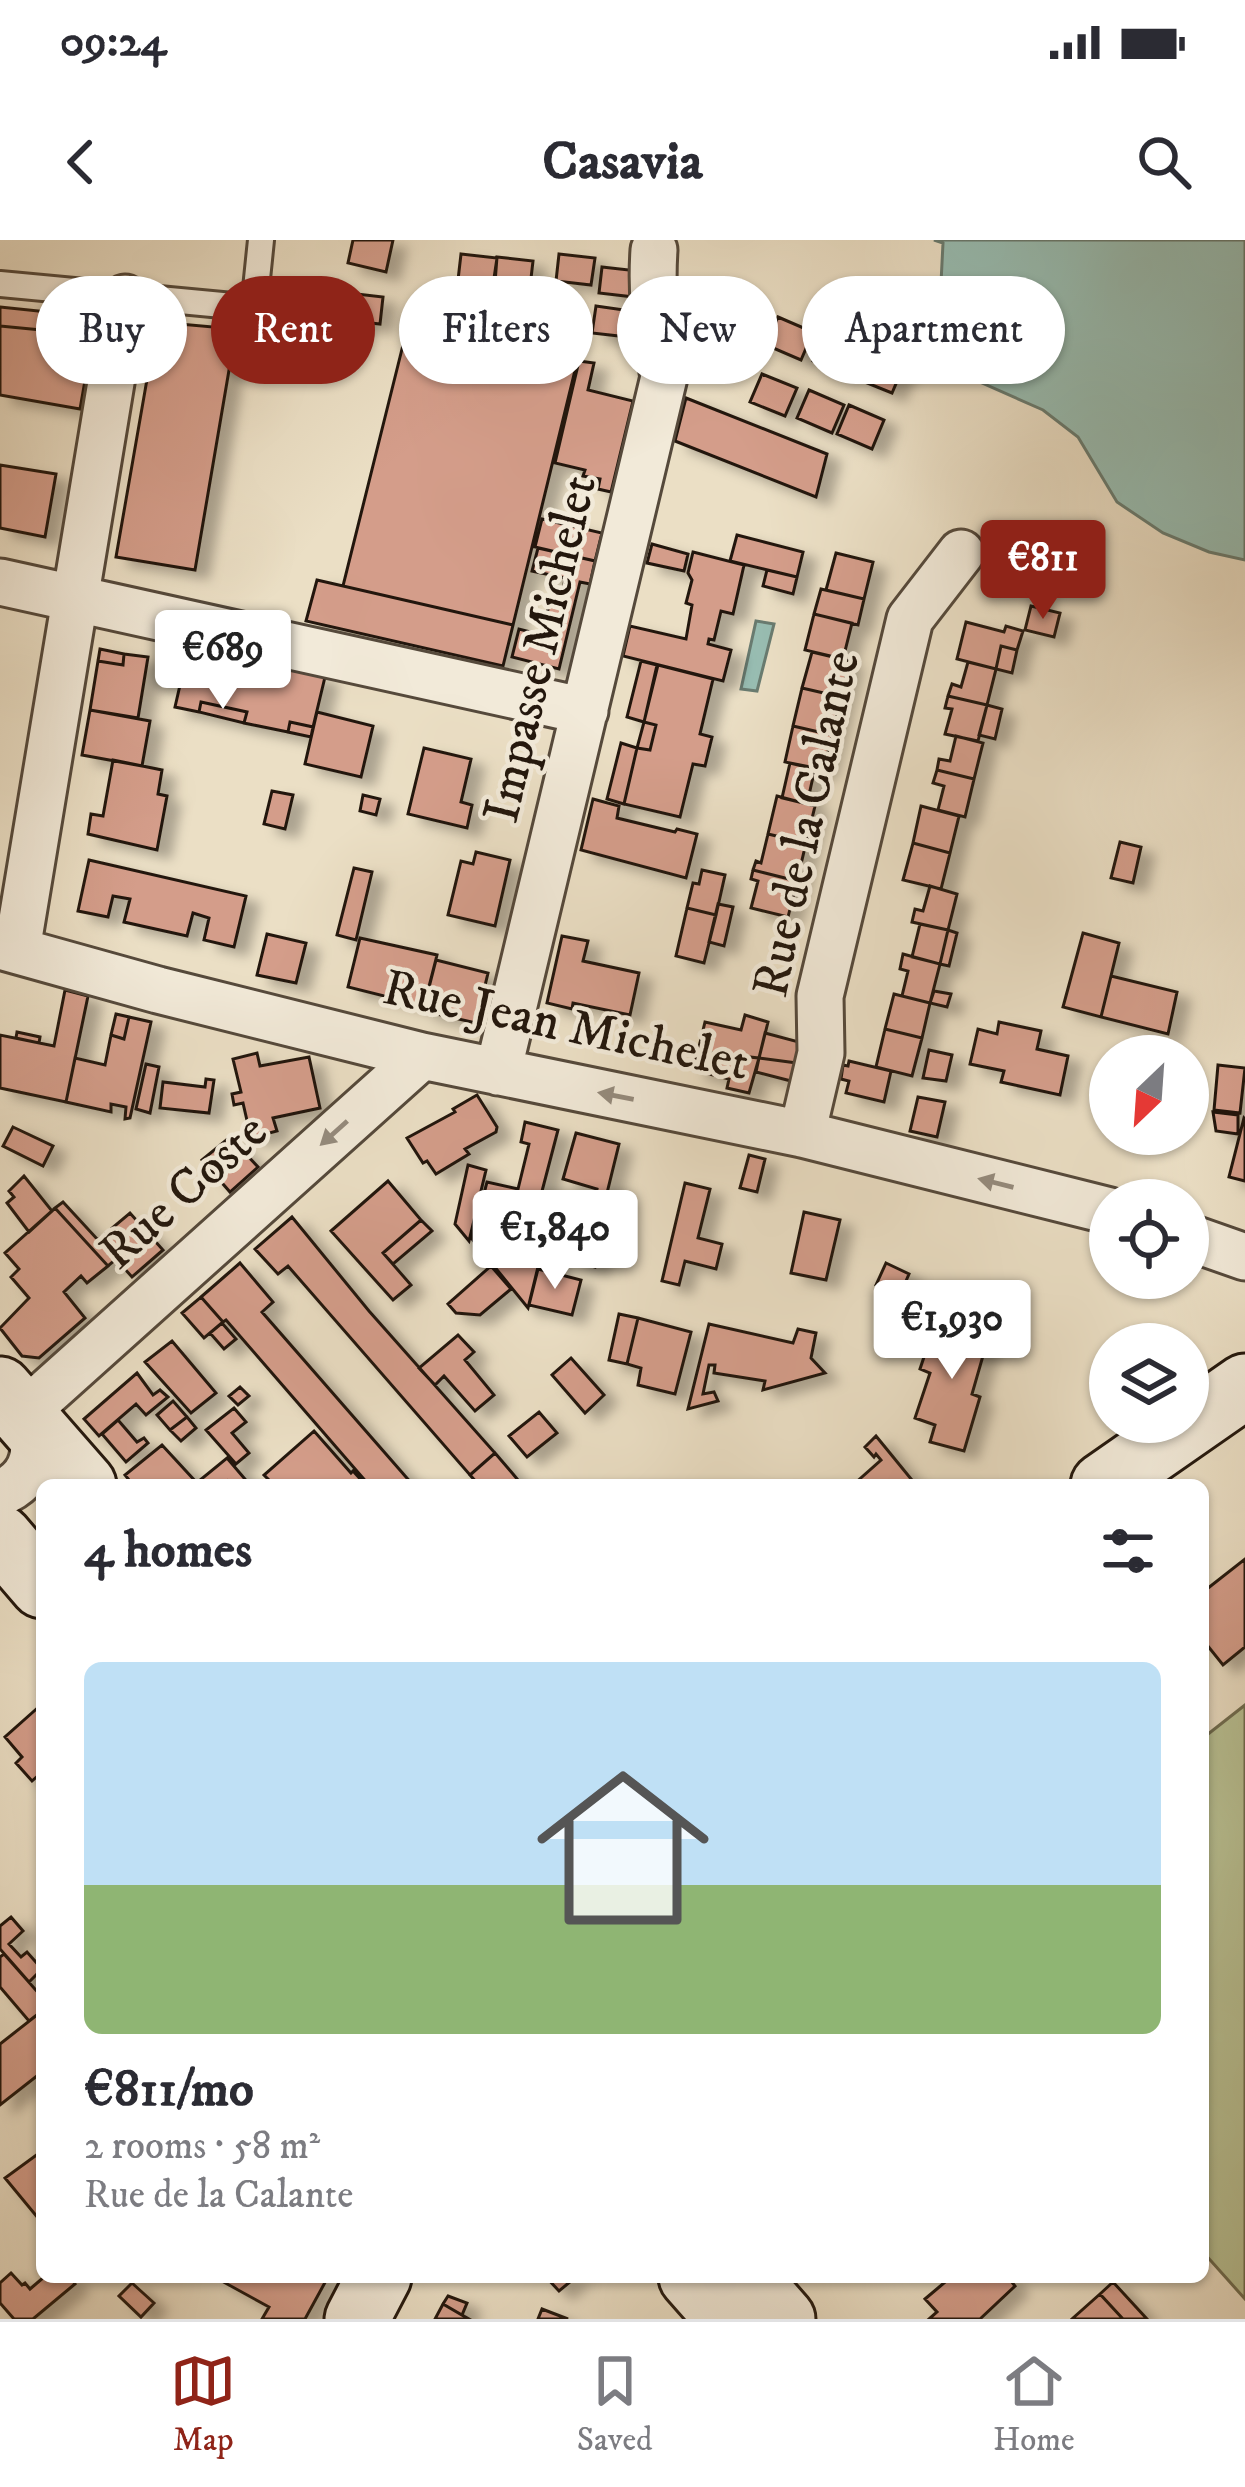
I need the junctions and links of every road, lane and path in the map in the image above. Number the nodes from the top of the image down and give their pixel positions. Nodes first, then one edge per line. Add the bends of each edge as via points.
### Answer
1 (261, 240) edge
2 (654, 250) dead end
3 (0, 284) edge
4 (36, 288) edge
5 (187, 303) edge
6 (111, 384) edge
7 (961, 553) dead end
8 (0, 582) edge
9 (75, 601) junction
10 (585, 711) junction
11 (9, 948) edge
12 (422, 1056) junction
13 (498, 1072) junction
14 (802, 1134) junction
15 (1089, 1206) edge
16 (1209, 1244) edge
17 (1245, 1257) edge
18 (1245, 1386) edge
19 (8, 1401) edge
20 (79, 1479) edge
21 (1111, 1479) edge
22 (0, 1492) edge
23 (0, 1537) edge
24 (36, 1579) edge
25 (376, 2283) edge
26 (696, 2283) edge
27 (751, 2283) edge
28 (357, 2319) edge
29 (728, 2319) edge
30 (783, 2319) edge

1 - 5 lane via 254,308
2 - 10 street, Impasse Michelet via 653,316 664,377
3 - 4 lane
6 - 9 street
7 - 14 street, Rue de la Calante via 910,619 824,976 821,1053
8 - 9 street
9 - 10 street
9 - 11 street
10 - 13 street, Impasse Michelet
11 - 12 street, Rue Jean Michelet
12 - 13 street, Rue Jean Michelet
12 -> 19 street, Rue Coste
14 -> 13 street, Rue Jean Michelet
15 -> 14 street, Rue Jean Michelet
16 - 17 street
18 - 21 street
19 - 20 street
19 - 22 street via 35,1445 25,1477
23 - 24 street
25 - 28 street
26 - 29 street
27 - 30 street

